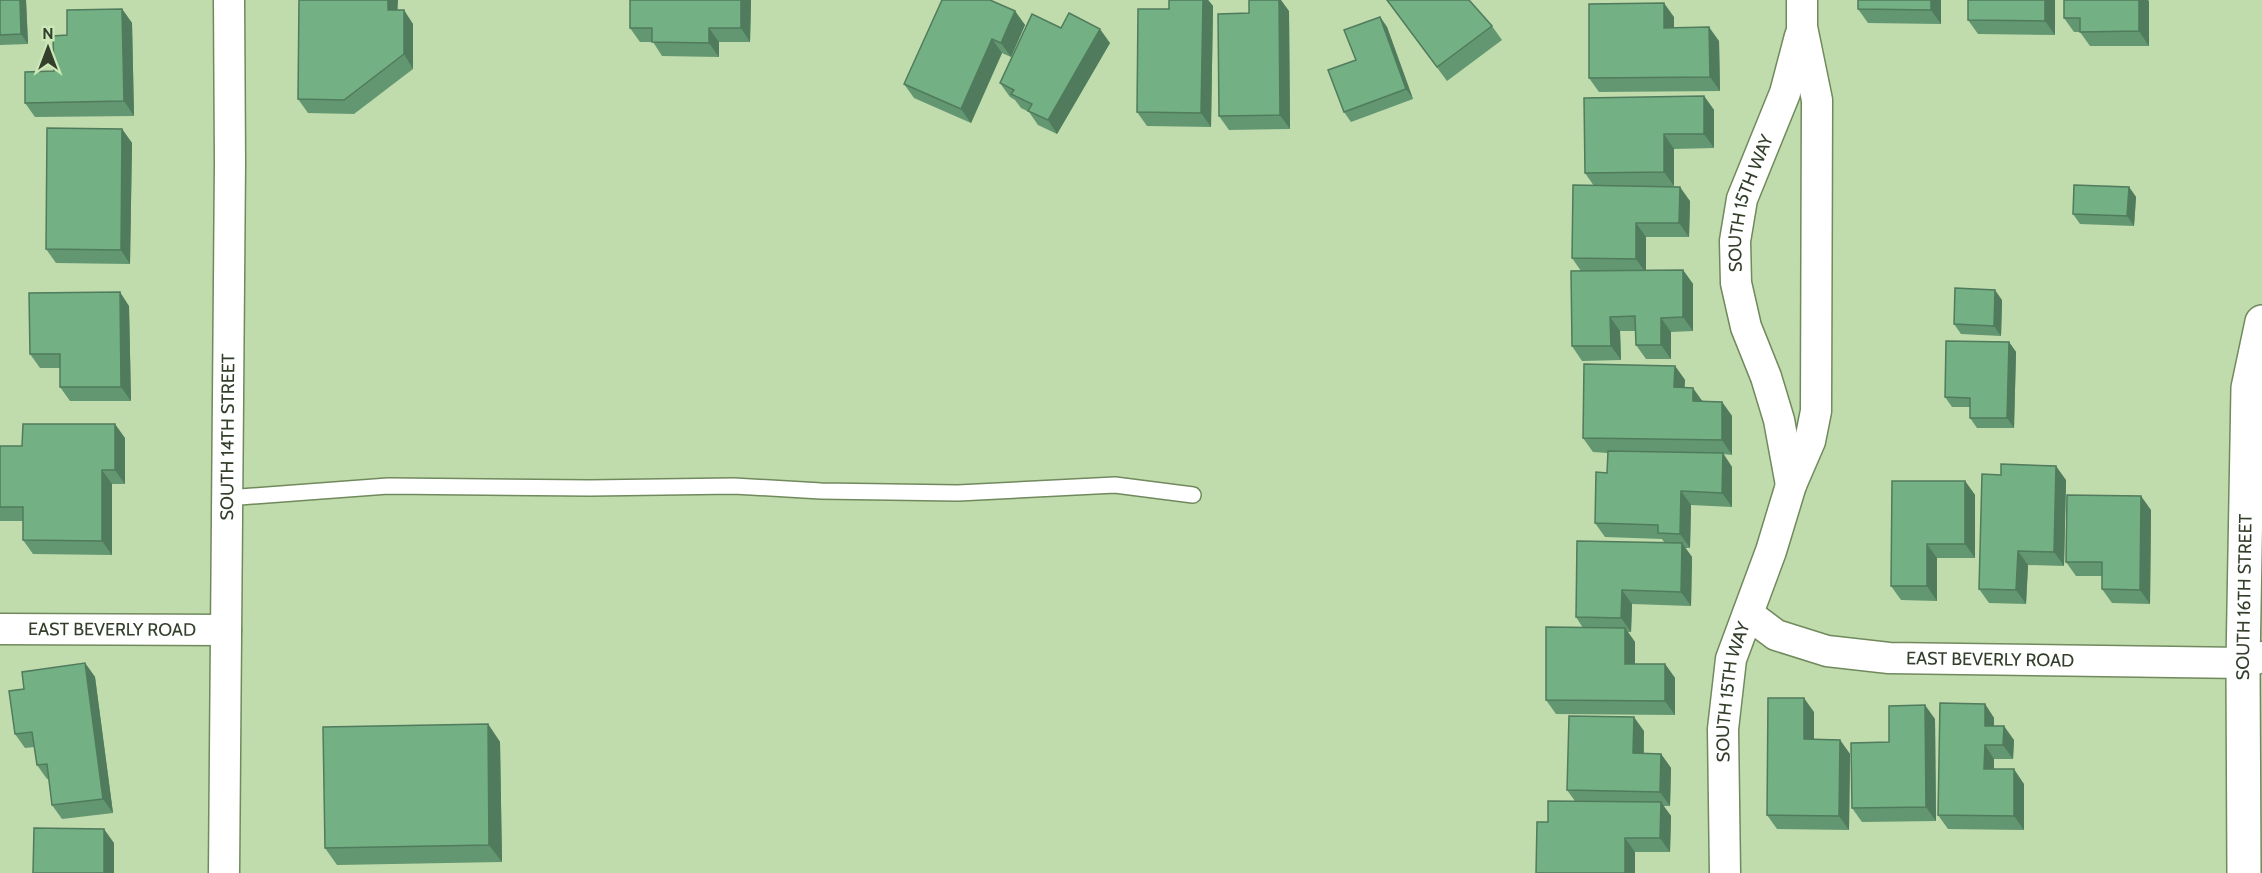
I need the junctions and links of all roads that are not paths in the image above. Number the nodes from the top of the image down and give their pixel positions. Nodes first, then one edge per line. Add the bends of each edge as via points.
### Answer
1 (229, 0) edge
2 (1802, 14) edge
3 (2262, 322) edge
4 (1791, 485) junction
5 (1193, 495) dead end
6 (227, 498) junction
7 (1748, 614) junction
8 (0, 629) edge
9 (226, 630) junction
10 (2256, 663) edge
11 (224, 873) edge
12 (1725, 873) edge
13 (2244, 873) edge

1 - 6 street, SOUTH 14TH STREET
2 - 4 street, SOUTH 15TH WAY via 1817,100 1816,411 1810,441
2 - 4 street, SOUTH 15TH WAY via 1785,93 1742,199 1735,241 1736,283 1746,327 1779,420
3 - 10 main road, SOUTH 16TH STREET via 2248,388
4 - 7 street, SOUTH 15TH WAY
5 - 6 lane via 1115,485 958,493 734,486 388,486
6 - 9 street, SOUTH 14TH STREET
7 - 10 street, EAST BEVERLY ROAD via 1776,635 1827,651 1889,658
7 - 12 street, SOUTH 15TH WAY via 1731,659 1725,690
8 - 9 street, EAST BEVERLY ROAD
9 - 11 street, SOUTH 14TH STREET
10 - 13 main road, SOUTH 16TH STREET

